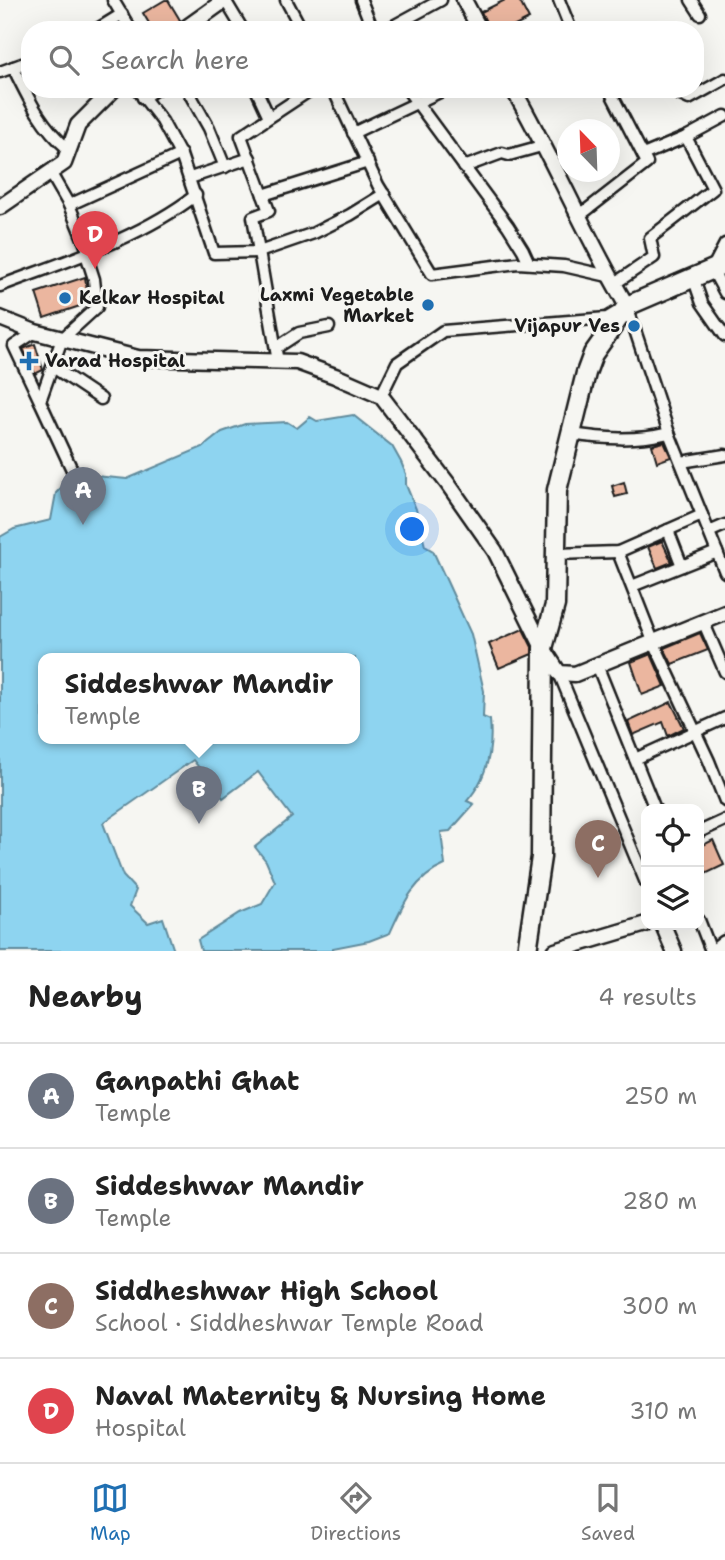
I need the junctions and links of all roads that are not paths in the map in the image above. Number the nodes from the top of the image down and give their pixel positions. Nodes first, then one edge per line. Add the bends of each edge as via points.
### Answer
1 (114, 0) edge
2 (225, 0) edge
3 (286, 0) edge
4 (361, 0) edge
5 (441, 0) edge
6 (464, 0) edge
7 (559, 0) edge
8 (691, 0) edge
9 (122, 14) junction
10 (700, 14) dead end
11 (111, 21) edge
12 (126, 21) edge
13 (196, 21) edge
14 (238, 21) edge
15 (297, 21) edge
16 (369, 21) edge
17 (402, 21) edge
18 (475, 21) edge
19 (567, 21) edge
20 (21, 64) edge
21 (13, 67) junction
22 (0, 72) edge
23 (725, 79) edge
24 (21, 84) edge
25 (704, 91) edge
26 (28, 98) edge
27 (105, 98) edge
28 (143, 98) edge
29 (192, 98) edge
30 (260, 98) edge
31 (298, 98) edge
32 (337, 98) edge
33 (413, 98) edge
34 (427, 98) edge
35 (518, 98) edge
36 (617, 98) edge
37 (416, 103) junction
38 (725, 116) edge
39 (269, 117) junction
40 (354, 133) junction
41 (686, 137) junction
42 (545, 145) junction
43 (69, 150) junction
44 (181, 154) junction
45 (643, 155) junction
46 (250, 159) junction
47 (368, 162) junction
48 (225, 167) junction
49 (464, 167) junction
50 (50, 172) junction
51 (190, 178) junction
52 (384, 194) junction
53 (196, 195) junction
54 (263, 195) junction
55 (69, 205) junction
56 (0, 207) edge
57 (579, 216) junction
58 (725, 244) edge
59 (259, 252) junction
60 (88, 254) junction
61 (528, 263) junction
62 (719, 267) edge
63 (693, 277) junction
64 (611, 280) junction
65 (0, 286) edge
66 (725, 293) edge
67 (627, 306) junction
68 (0, 317) edge
69 (329, 327) dead end
70 (35, 332) junction
71 (725, 336) edge
72 (62, 339) junction
73 (277, 355) junction
74 (53, 367) junction
75 (381, 396) junction
76 (100, 399) dead end
77 (40, 401) junction
78 (669, 433) junction
79 (571, 434) junction
80 (725, 455) edge
81 (681, 462) junction
82 (74, 474) dead end
83 (702, 515) junction
84 (725, 525) edge
85 (668, 530) junction
86 (709, 532) junction
87 (618, 552) junction
88 (717, 552) junction
89 (556, 554) junction
90 (682, 566) junction
91 (725, 572) edge
92 (632, 586) junction
93 (725, 613) edge
94 (703, 621) junction
95 (653, 641) junction
96 (543, 648) junction
97 (597, 665) junction
98 (725, 671) edge
99 (559, 673) junction
100 (725, 718) edge
101 (695, 731) junction
102 (635, 759) junction
103 (725, 801) edge
104 (653, 804) edge
105 (725, 820) edge
106 (704, 830) edge
107 (641, 871) edge
108 (641, 925) edge
109 (665, 930) edge
110 (704, 930) edge
111 (725, 943) edge
112 (527, 951) edge
113 (555, 951) edge
114 (674, 951) edge
115 (713, 951) edge

1 - 9 street
2 - 13 street
2 - 14 street
3 - 15 street
4 - 16 street
5 - 17 street
6 - 18 street
7 - 19 street
8 - 10 street
9 - 11 street
9 - 12 street
20 - 21 street
21 - 22 street
21 - 24 street
23 - 25 street
26 - 43 street via 35,113
27 - 43 street via 78,125
28 - 44 street
29 - 48 street
30 - 39 street
31 - 39 street
32 - 40 street
33 - 37 street
34 - 37 street
35 - 42 street
36 - 45 street
37 - 40 street
37 - 49 street
38 - 41 street
39 - 46 street via 241,136
40 - 47 street
41 - 45 street
41 - 64 street via 713,189 650,238 654,257
42 - 49 street via 502,153
42 - 57 street
43 - 50 street via 65,163
44 - 51 street
44 - 55 street
45 - 57 street via 647,163
46 - 48 street
46 - 54 street
47 - 52 street
47 - 54 street
48 - 51 street
49 - 61 street via 508,226
50 - 55 street
50 - 56 street
51 - 53 street
52 - 59 street via 314,233
52 - 61 street via 432,274
53 - 59 street via 214,253
53 - 60 street via 176,211
54 - 59 street via 269,211 253,217
55 - 60 street
57 - 64 street
58 - 62 street
59 - 73 street
60 - 65 street
60 - 72 street via 97,307
61 - 64 street via 564,266
62 - 63 highway
62 - 66 street
63 - 67 highway
63 - 71 street via 702,303
64 - 67 street
67 - 75 street via 607,318 443,331 397,363
67 - 78 street
67 - 79 highway via 593,354
68 - 70 street
69 - 73 street via 299,333
70 - 72 street
70 - 77 street via 14,346
72 - 73 street via 138,358 188,361
72 - 74 street
73 - 75 street
74 - 76 street
74 - 77 street
75 - 96 street via 495,551
77 - 82 street
78 - 79 street via 645,439
78 - 81 street
79 - 89 highway via 557,490
80 - 81 street
81 - 83 street
83 - 85 street
83 - 86 street
84 - 86 street
85 - 87 street
85 - 90 street
86 - 88 street
87 - 89 street
87 - 92 street
88 - 90 street
88 - 91 street
89 - 96 highway via 555,605
90 - 92 street
92 - 95 street
93 - 94 street
94 - 95 street
94 - 98 street
95 - 97 street
95 - 101 street
96 - 99 street
96 - 112 highway via 541,857
97 - 99 street via 575,674
97 - 102 street
99 - 107 street
100 - 101 street
101 - 102 street
101 - 103 street
102 - 104 street
105 - 106 street
108 - 113 street
109 - 114 street
110 - 115 street
111 - 115 street

